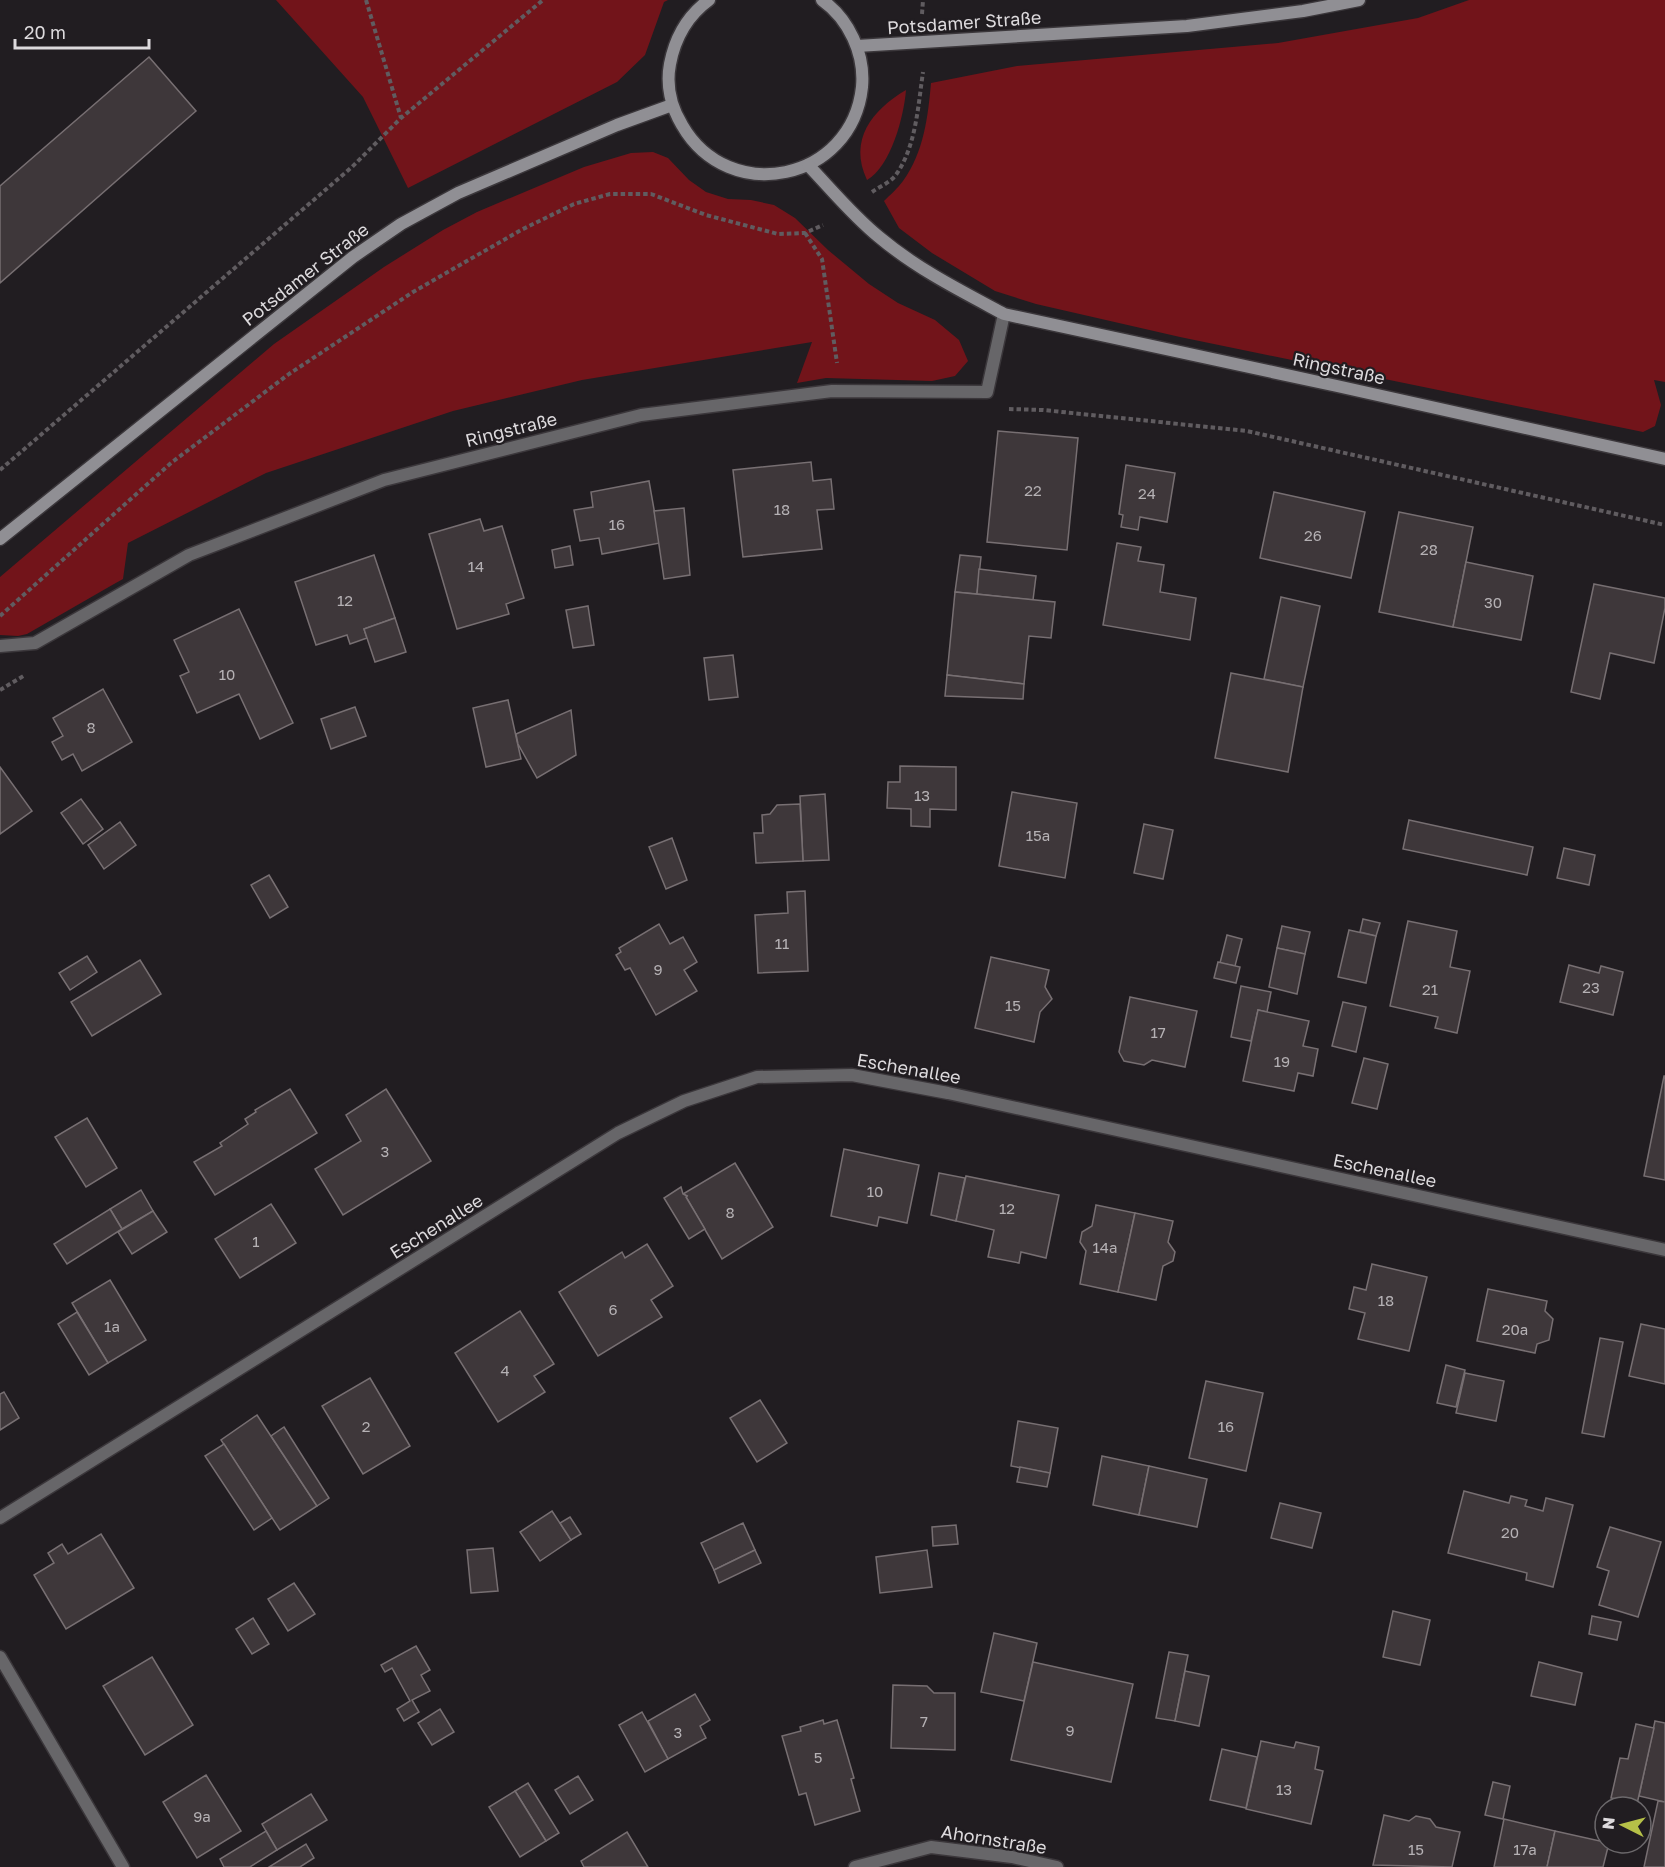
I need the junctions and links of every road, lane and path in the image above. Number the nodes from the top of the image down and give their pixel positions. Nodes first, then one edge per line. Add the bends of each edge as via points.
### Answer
1 (366, 0) edge
2 (543, 0) edge
3 (709, 0) edge
4 (822, 0) edge
5 (922, 0) edge
6 (1359, 0) edge
7 (925, 43) junction
8 (857, 46) junction
9 (672, 105) junction
10 (400, 118) junction
11 (808, 165) junction
12 (849, 208) junction
13 (1004, 314) junction
14 (841, 392) junction
15 (1007, 409) dead end
16 (1665, 459) edge
17 (0, 470) edge
18 (1665, 525) edge
19 (0, 539) edge
20 (0, 616) edge
21 (0, 646) edge
22 (30, 672) dead end
23 (0, 690) edge
24 (1665, 1250) edge
25 (0, 1518) edge
26 (0, 1657) edge
27 (123, 1867) edge
28 (855, 1867) edge
29 (1058, 1867) edge

1 - 10 path
2 - 10 path
3 - 9 main road via 689,20 673,52 669,87
4 - 8 main road via 841,17
5 - 7 path
6 - 7 main road, Potsdamer Straße via 1187,26
7 - 8 main road, Potsdamer Straße
7 - 12 path via 921,89 905,157 894,178
8 - 11 main road via 862,81 855,115 836,145
9 - 11 main road via 693,141 726,167 759,175 792,172
9 - 19 main road, Potsdamer Straße via 458,193 401,224 353,257
10 - 17 path via 352,167
11 - 12 main road, Ringstraße
12 - 13 main road, Ringstraße via 909,260
13 - 14 street, Ringstraße via 987,392
13 - 16 main road, Ringstraße
14 - 20 path via 822,259 805,233 778,234 706,215 651,194 610,194 574,204 521,230 413,292 289,374 171,463
14 - 21 street, Ringstraße via 641,415 384,480 189,555 35,643
15 - 18 path via 1247,430
22 - 23 path
24 - 25 street, Eschenallee via 937,1091 852,1075 757,1077 684,1101 618,1133
26 - 27 street
28 - 29 street, Ahornstraße via 931,1846

